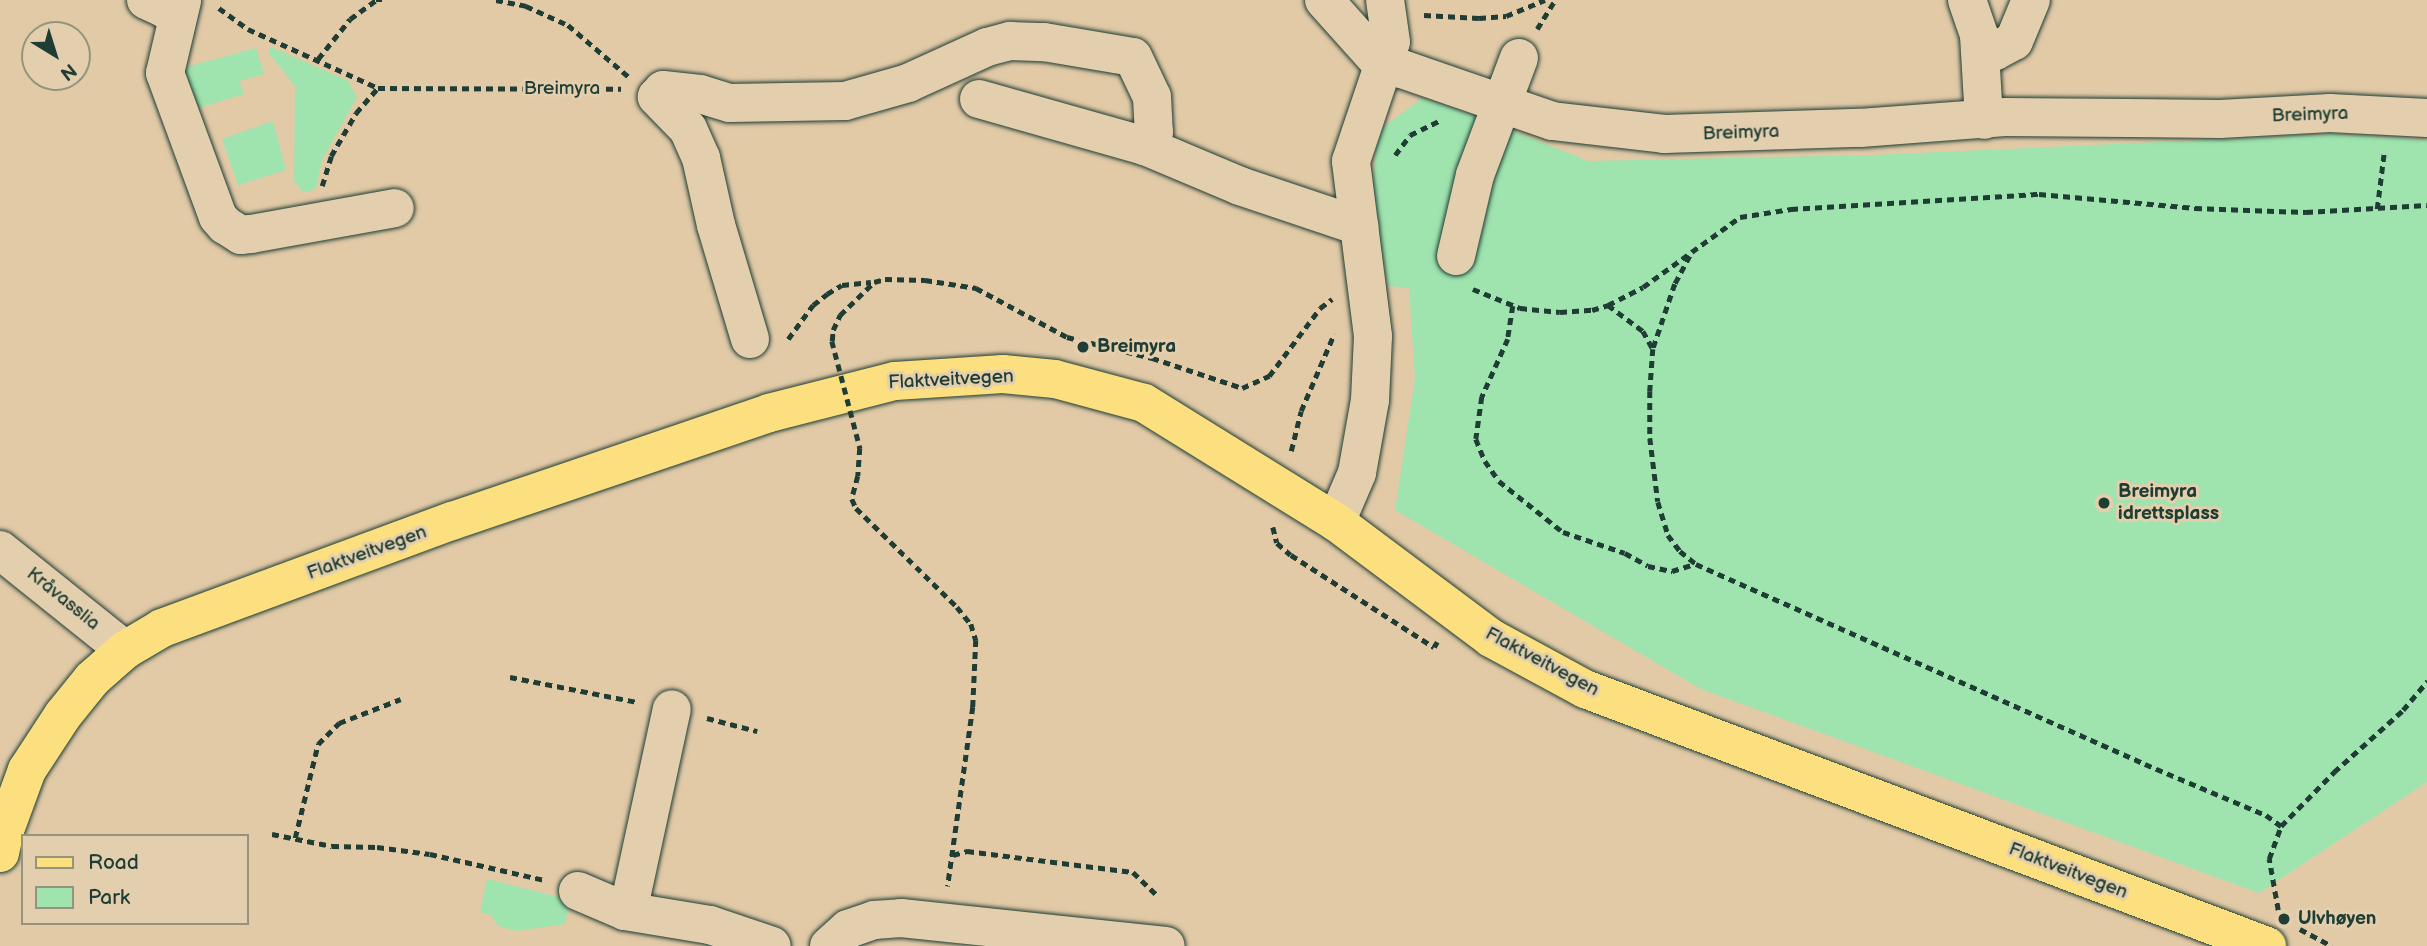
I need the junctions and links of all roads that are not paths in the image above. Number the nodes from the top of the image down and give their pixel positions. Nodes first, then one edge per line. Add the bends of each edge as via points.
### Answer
1 (146, 0) edge
2 (182, 0) edge
3 (1324, 0) edge
4 (1967, 0) edge
5 (2031, 0) edge
6 (1385, 5) edge
7 (1980, 47) junction
8 (1519, 58) dead end
9 (1383, 66) junction
10 (979, 99) dead end
11 (730, 103) junction
12 (1496, 117) junction
13 (2427, 118) edge
14 (1984, 120) junction
15 (1145, 146) junction
16 (696, 147) junction
17 (395, 208) dead end
18 (1359, 226) junction
19 (1455, 256) road end
20 (750, 339) road end
21 (1336, 522) junction
22 (0, 550) edge
23 (125, 650) junction
24 (672, 709) road end
25 (0, 853) edge
26 (578, 891) road end
27 (625, 911) junction
28 (891, 932) edge
29 (2273, 932) edge
30 (772, 946) edge
31 (829, 946) edge
32 (1166, 946) edge

1 - 2 street via 165,9
2 - 17 street via 165,73 225,226 241,234
3 - 9 street
4 - 7 street
5 - 7 street via 2014,41 1995,51
6 - 9 street via 1391,42
7 - 14 street
8 - 12 street
9 - 12 street, Breimyra via 1402,69
9 - 18 street via 1352,161
10 - 15 street
11 - 15 street via 845,101 908,83 986,47 1010,41 1044,42 1133,57 1152,96 1154,132
11 - 16 street
11 - 16 street via 663,90 657,97 688,129
12 - 14 street, Breimyra via 1683,135
12 - 19 street via 1475,175
13 - 14 street, Breimyra via 2330,113 2220,119
15 - 18 street via 1240,186
16 - 20 street
18 - 21 street via 1351,292 1373,336 1370,400 1357,473
21 - 23 main road, Flaktveitvegen via 1144,403 1055,379 1003,374 895,381 769,413 452,521 162,628
21 - 29 main road, Flaktveitvegen via 1491,638 1585,689
22 - 23 street, Kråvasslia
23 - 25 main road, Flaktveitvegen via 92,679 27,770
24 - 27 street
26 - 27 street
27 - 30 street via 710,925
28 - 31 street via 848,929
28 - 32 street via 947,921

